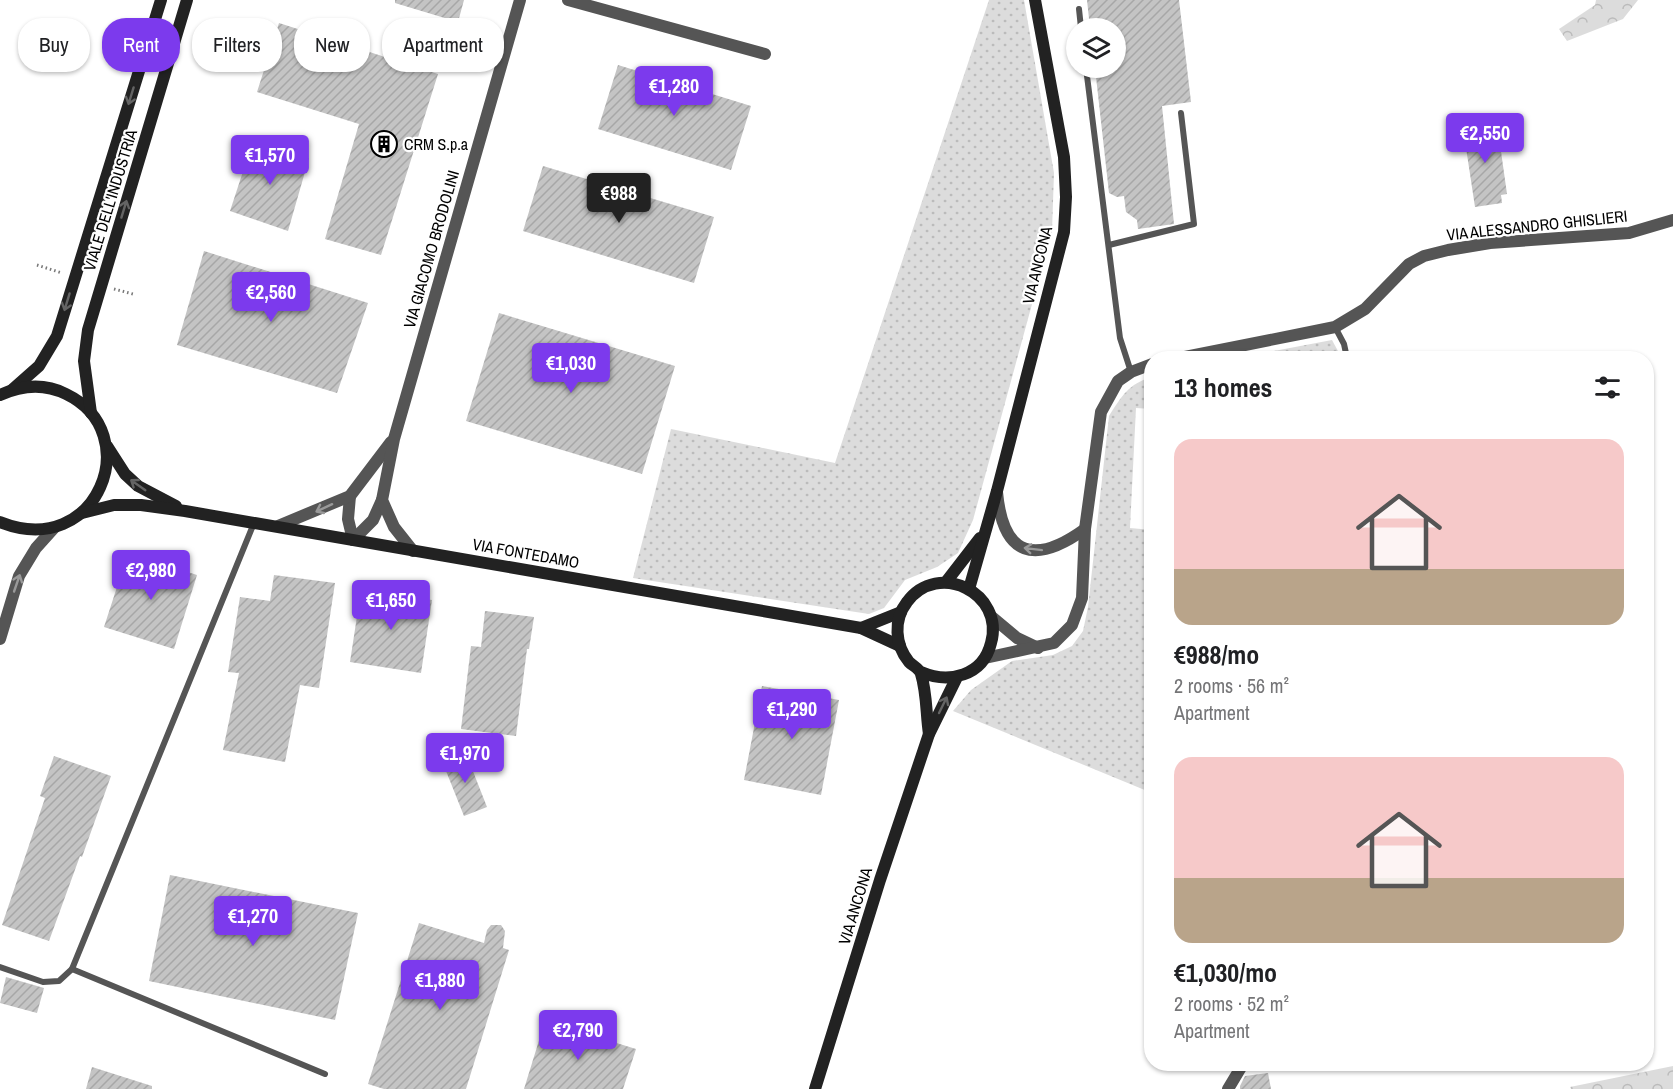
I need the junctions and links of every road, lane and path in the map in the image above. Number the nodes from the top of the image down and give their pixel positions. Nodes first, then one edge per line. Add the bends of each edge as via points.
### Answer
1 (161, 0) edge
2 (187, 0) edge
3 (520, 0) edge
4 (568, 0) edge
5 (1035, 0) edge
6 (1079, 9) dead end
7 (1080, 18) edge
8 (765, 54) dead end
9 (1087, 78) edge
10 (1181, 113) dead end
11 (1673, 220) edge
12 (1109, 245) junction
13 (1335, 327) junction
14 (1215, 351) edge
15 (1346, 351) edge
16 (1144, 367) edge
17 (1131, 372) junction
18 (13, 389) junction
19 (0, 395) edge
20 (91, 413) junction
21 (394, 439) junction
22 (105, 444) junction
23 (997, 491) junction
24 (350, 495) junction
25 (382, 500) junction
26 (185, 511) junction
27 (82, 513) junction
28 (0, 522) edge
29 (254, 522) junction
30 (278, 526) junction
31 (54, 528) junction
32 (1085, 529) junction
33 (984, 532) junction
34 (353, 540) junction
35 (413, 551) junction
36 (946, 582) junction
37 (969, 589) junction
38 (901, 612) junction
39 (992, 617) junction
40 (861, 628) junction
41 (0, 639) edge
42 (900, 646) junction
43 (1038, 648) junction
44 (985, 658) junction
45 (921, 672) junction
46 (957, 677) junction
47 (929, 734) junction
48 (0, 967) edge
49 (72, 969) junction
50 (1239, 1071) edge
51 (326, 1074) dead end
52 (815, 1089) edge
53 (1228, 1089) edge

1 -> 18 main road, VIALE DELL'INDUSTRIA via 57,336 39,366
20 -> 2 main road, VIALE DELL'INDUSTRIA via 84,361 88,330
3 - 21 street, VIA GIACOMO BRODOLINI
4 - 8 street
5 - 23 main road, VIA ANCONA via 1064,157 1064,232
6 - 7 lane
9 - 12 lane
10 - 12 lane via 1194,224
11 - 13 street, VIA ALESSANDRO GHISLIERI via 1629,233 1490,243 1424,256 1409,264 1365,309
12 - 17 lane via 1120,338
13 - 14 street, VIA ALESSANDRO GHISLIERI
13 - 15 lane
16 - 17 street
17 - 32 street via 1118,381 1101,412
18 - 19 main road, VIA FONTEDAMO
18 - 20 main road, VIA FONTEDAMO via 56,389 75,398
20 - 22 main road, VIA FONTEDAMO
21 - 24 street, VIA GIACOMO BRODOLINI
21 - 25 street, VIA GIACOMO BRODOLINI
26 -> 22 main road, VIA FONTEDAMO via 138,486
22 - 27 main road, VIA FONTEDAMO via 107,463 103,481
32 -> 23 street via 1047,550 1016,546 1004,527
23 - 33 main road, VIA ANCONA
24 -> 30 street, VIA GIACOMO BRODOLINI
24 - 34 street via 348,519
25 - 34 street, VIA GIACOMO BRODOLINI via 373,520
25 - 35 street via 394,527
26 - 27 main road, VIA FONTEDAMO via 114,505
26 - 29 main road, VIA FONTEDAMO
27 - 31 main road, VIA FONTEDAMO
28 - 31 main road, VIA FONTEDAMO via 16,529
29 - 30 main road, VIA FONTEDAMO
29 - 49 lane
30 - 34 main road, VIA FONTEDAMO
41 -> 31 street via 20,576 36,548
32 - 43 street via 1082,598 1071,625 1054,643
33 - 36 main road, VIA ANCONA
33 - 37 main road, VIA ANCONA
34 - 35 main road, VIA FONTEDAMO
35 - 40 main road, VIA FONTEDAMO
36 - 37 main road
36 - 38 main road via 924,587 906,602
37 - 39 main road via 983,600
38 - 40 main road
38 - 42 main road
39 - 43 street via 1017,638
39 - 44 main road via 992,638
40 - 42 main road, VIA FONTEDAMO
42 - 45 main road
43 - 44 street
44 - 46 main road
45 - 46 main road via 939,678
45 - 47 main road, VIA ANCONA
47 -> 46 main road, VIA ANCONA
47 - 52 main road, VIA ANCONA
48 - 49 lane via 43,982 59,981
49 - 51 lane
50 - 53 street

